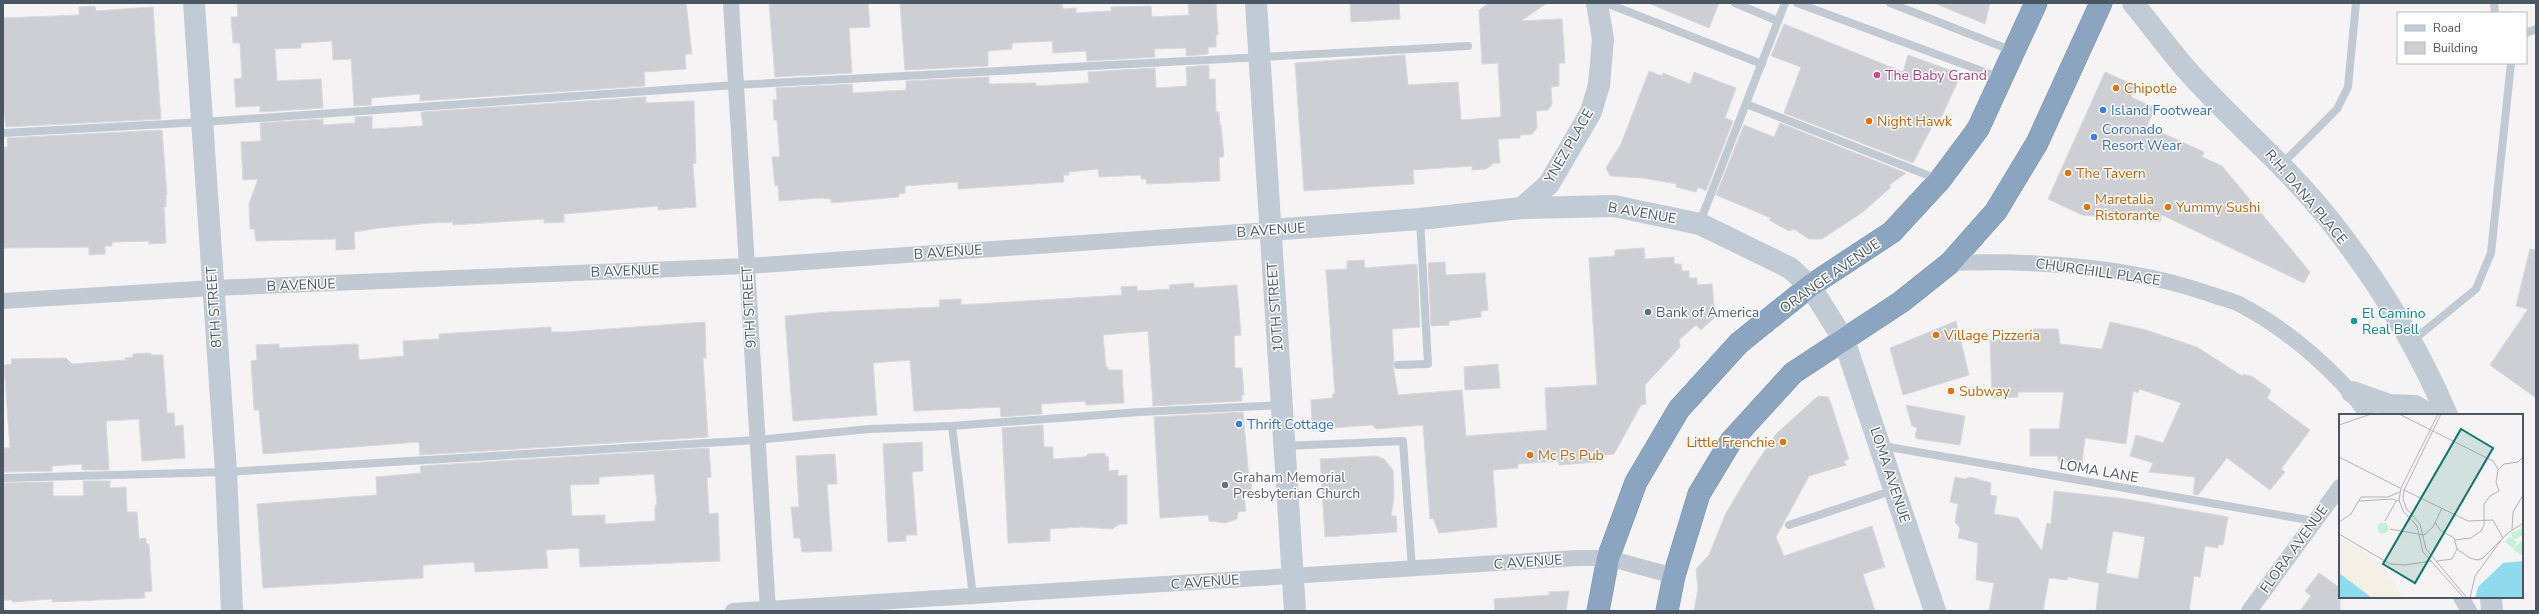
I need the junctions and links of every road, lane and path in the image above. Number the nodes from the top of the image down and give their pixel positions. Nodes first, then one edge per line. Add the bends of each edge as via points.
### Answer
1 (194, 3) edge
2 (731, 3) edge
3 (1256, 3) edge
4 (1597, 3) edge
5 (1606, 3) edge
6 (1735, 3) edge
7 (1785, 3) edge
8 (1797, 3) edge
9 (1890, 3) edge
10 (2036, 3) edge
11 (2100, 3) edge
12 (2133, 3) edge
13 (2356, 3) edge
14 (1778, 20) junction
15 (1468, 46) dead end
16 (2014, 51) junction
17 (1260, 58) junction
18 (1762, 64) junction
19 (2511, 64) edge
20 (2002, 78) junction
21 (736, 85) junction
22 (1746, 104) junction
23 (202, 122) junction
24 (3, 133) edge
25 (2281, 165) junction
26 (1940, 180) junction
27 (1522, 208) junction
28 (1420, 219) junction
29 (1700, 224) junction
30 (1270, 230) junction
31 (1950, 263) junction
32 (747, 266) junction
33 (1810, 286) junction
34 (213, 288) junction
35 (3, 301) edge
36 (1844, 340) junction
37 (2411, 342) junction
38 (1398, 366) dead end
39 (2352, 392) junction
40 (1282, 405) junction
41 (2367, 414) edge
42 (2428, 414) edge
43 (2447, 414) edge
44 (952, 426) junction
45 (757, 440) junction
46 (1284, 446) junction
47 (1880, 446) junction
48 (226, 472) junction
49 (3, 478) edge
50 (2339, 488) edge
51 (1895, 490) junction
52 (2314, 521) junction
53 (1789, 526) dead end
54 (1608, 558) junction
55 (1412, 569) junction
56 (1292, 576) junction
57 (1674, 576) junction
58 (973, 596) junction
59 (2462, 598) edge
60 (2491, 598) edge
61 (767, 610) edge
62 (232, 611) edge
63 (733, 611) edge
64 (1295, 611) edge
65 (1598, 611) edge
66 (1667, 611) edge
67 (1935, 611) edge
68 (2249, 611) edge
69 (2469, 611) edge
70 (2492, 611) edge

1 - 23 street, 8TH STREET
2 - 21 street, 9TH STREET
3 - 17 street, 10TH STREET
4 - 27 street, YNEZ PLACE via 1603,39 1599,85 1591,112 1549,184
5 - 18 lane
6 - 14 lane
7 - 14 lane
8 - 20 lane
9 - 16 lane
10 - 16 highway, ORANGE AVENUE
11 - 31 highway via 2036,144 1996,211
12 - 25 street, R.H. DANA PLACE via 2187,70
13 - 25 lane via 2348,87 2337,109
14 - 18 lane
15 - 17 lane
16 - 20 highway, ORANGE AVENUE
17 - 21 lane
17 - 30 street, 10TH STREET
18 - 22 lane
19 - 37 lane via 2491,253 2476,289
20 - 26 highway, ORANGE AVENUE via 1978,129
21 - 23 lane
21 - 32 street, 9TH STREET
22 - 26 lane
22 - 29 lane
23 - 24 lane
23 - 34 street, 8TH STREET
25 - 37 street, R.H. DANA PLACE via 2328,218 2382,293
26 - 33 highway, ORANGE AVENUE via 1892,232
27 - 28 street, B AVENUE
27 - 29 street, B AVENUE via 1614,206
28 - 30 street, B AVENUE
28 - 38 lane via 1428,364
29 - 33 street, B AVENUE via 1790,268
30 - 32 street, B AVENUE
30 - 40 street, 10TH STREET
31 - 36 highway via 1901,302
31 - 39 street, CHURCHILL PLACE via 2047,264 2146,276 2194,288 2241,305 2284,333
32 - 34 street, B AVENUE
32 - 45 street, 9TH STREET
33 - 36 street, B AVENUE
33 - 54 highway, ORANGE AVENUE via 1739,343 1679,409 1636,482
34 - 35 street, B AVENUE
34 - 48 street, 8TH STREET
36 - 47 street, LOMA AVENUE
36 - 57 highway via 1793,373 1731,441 1699,494
37 - 43 street, R.H. DANA PLACE
39 - 41 street, CHURCHILL PLACE
39 - 42 street via 2389,405 2415,406
40 - 44 lane via 1140,412
40 - 46 street, 10TH STREET
44 - 45 lane via 869,429
44 - 58 lane
45 - 48 lane
45 - 61 street, 9TH STREET
46 - 55 lane via 1403,441
46 - 56 street, 10TH STREET
47 - 51 street, LOMA AVENUE
47 - 52 lane, LOMA LANE
48 - 49 lane
48 - 62 street, 8TH STREET
50 - 52 street, FLORA AVENUE
51 - 53 lane
51 - 67 street, LOMA AVENUE
52 - 68 street, FLORA AVENUE
54 - 55 street, C AVENUE
54 - 57 street, C AVENUE
54 - 65 highway, ORANGE AVENUE
55 - 56 street, C AVENUE
56 - 58 street, C AVENUE
56 - 64 street, 10TH STREET
57 - 66 highway
58 - 61 street, C AVENUE
59 - 69 street
60 - 70 street
61 - 63 street, C AVENUE

